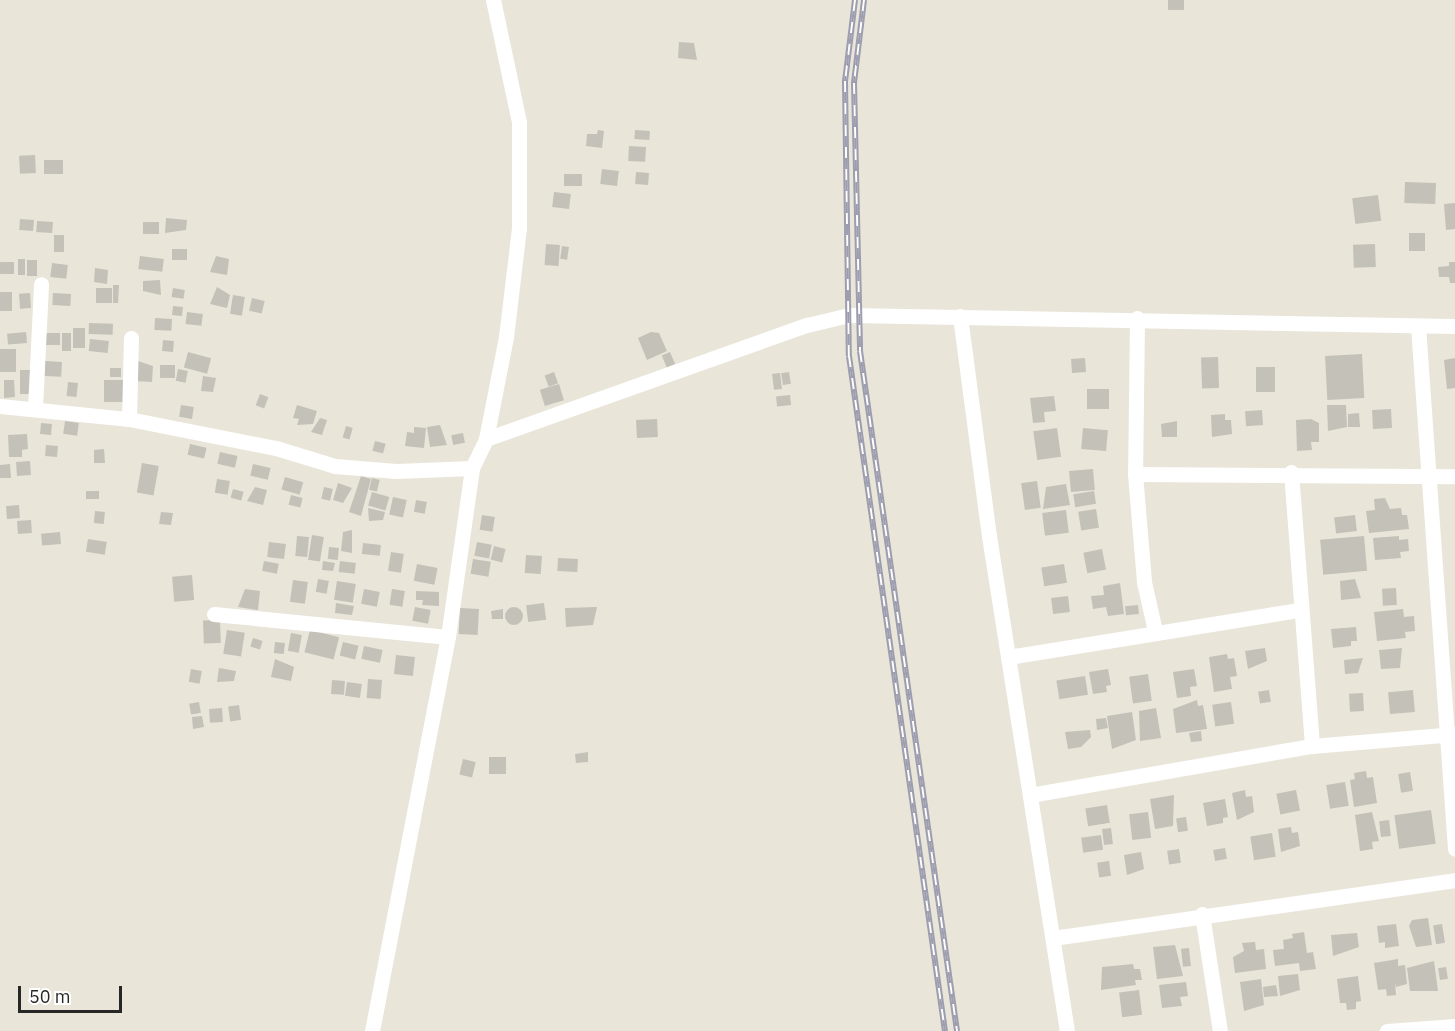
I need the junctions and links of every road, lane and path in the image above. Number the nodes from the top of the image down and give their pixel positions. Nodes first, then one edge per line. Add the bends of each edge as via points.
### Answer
1 (493, 0) edge
2 (41, 284) dead end
3 (960, 316) junction
4 (1137, 318) junction
5 (1418, 326) junction
6 (1455, 326) edge
7 (131, 338) dead end
8 (0, 406) edge
9 (34, 408) junction
10 (129, 419) junction
11 (486, 439) junction
12 (472, 468) junction
13 (1291, 472) junction
14 (1135, 474) junction
15 (1428, 475) junction
16 (1455, 476) edge
17 (1299, 610) junction
18 (214, 614) dead end
19 (1155, 631) junction
20 (447, 637) junction
21 (1008, 657) junction
22 (1451, 735) edge
23 (1312, 746) junction
24 (1030, 795) junction
25 (1455, 849) edge
26 (1455, 880) edge
27 (1202, 914) junction
28 (1053, 938) junction
29 (1455, 1026) edge
30 (372, 1031) edge
31 (1067, 1031) edge
32 (1220, 1031) edge
33 (1387, 1031) edge

1 - 11 street via 519,122 522,168 506,337
2 - 9 street
3 - 4 street
3 - 11 street via 834,317
3 - 21 street
4 - 5 street
4 - 14 street
5 - 6 street
5 - 15 street
7 - 10 street
8 - 9 street
9 - 10 street
10 - 12 street via 276,448 335,466 432,471
11 - 12 street
12 - 20 street
13 - 14 street
13 - 15 street
13 - 17 street
14 - 19 street via 1144,582
15 - 16 street
15 - 22 street
17 - 19 street
17 - 23 street
18 - 20 street
19 - 21 street
20 - 30 street
21 - 24 street
22 - 23 street
22 - 25 street
23 - 24 street
24 - 28 street
26 - 27 street
27 - 28 street
27 - 32 street
28 - 31 street
29 - 33 street

